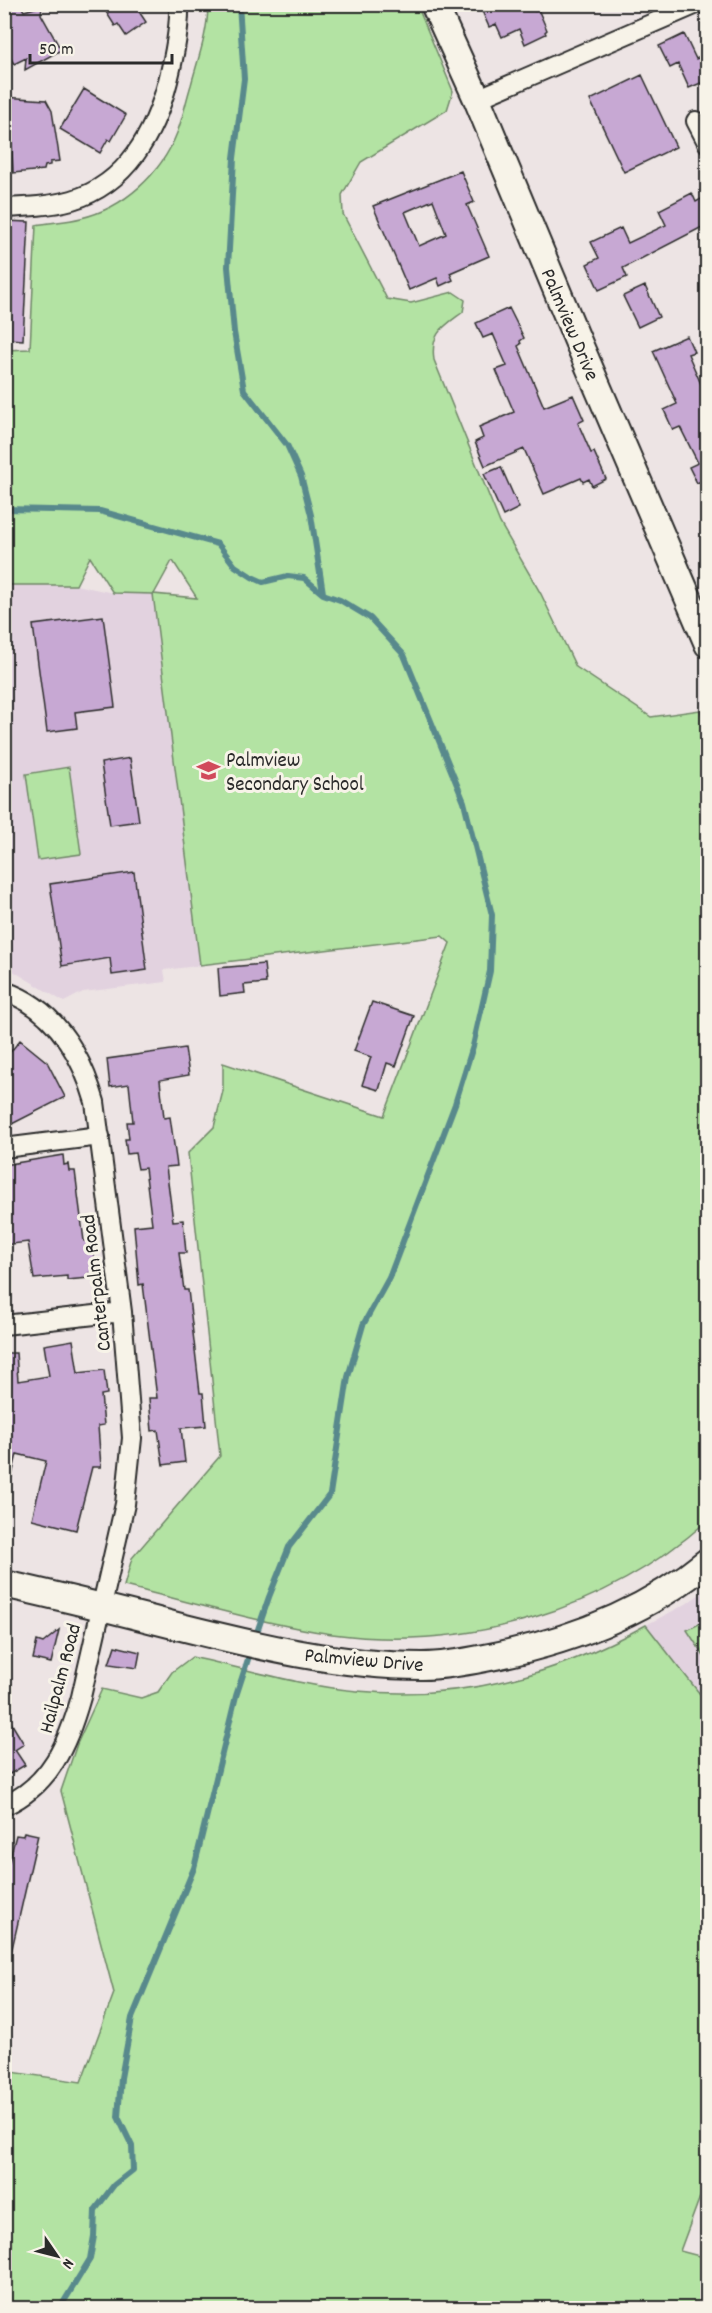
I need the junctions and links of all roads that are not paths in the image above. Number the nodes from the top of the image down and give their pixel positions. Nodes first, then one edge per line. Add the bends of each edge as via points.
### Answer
1 (179, 4) edge
2 (434, 4) edge
3 (697, 4) edge
4 (477, 99) junction
5 (696, 121) dead end
6 (708, 144) edge
7 (4, 208) edge
8 (708, 644) edge
9 (4, 991) edge
10 (100, 1136) junction
11 (4, 1148) edge
12 (122, 1312) junction
13 (4, 1325) edge
14 (708, 1561) edge
15 (4, 1584) edge
16 (101, 1606) junction
17 (4, 1806) edge

1 - 7 street via 173,59 162,103 150,134 121,172 74,199
2 - 4 street, Palmview Drive
3 - 4 street
4 - 8 street, Palmview Drive
5 - 6 street
9 - 10 street, Canterpalm Road via 38,1009 74,1049 88,1078
10 - 11 street
10 - 12 street, Canterpalm Road
12 - 13 street
12 - 16 street, Canterpalm Road via 131,1416 130,1466
14 - 16 street, Palmview Drive via 650,1601 595,1628 527,1650 424,1666 348,1662 296,1653
15 - 16 street, Palmview Drive
16 - 17 street, Hailpalm Road via 81,1697 63,1750 34,1786

